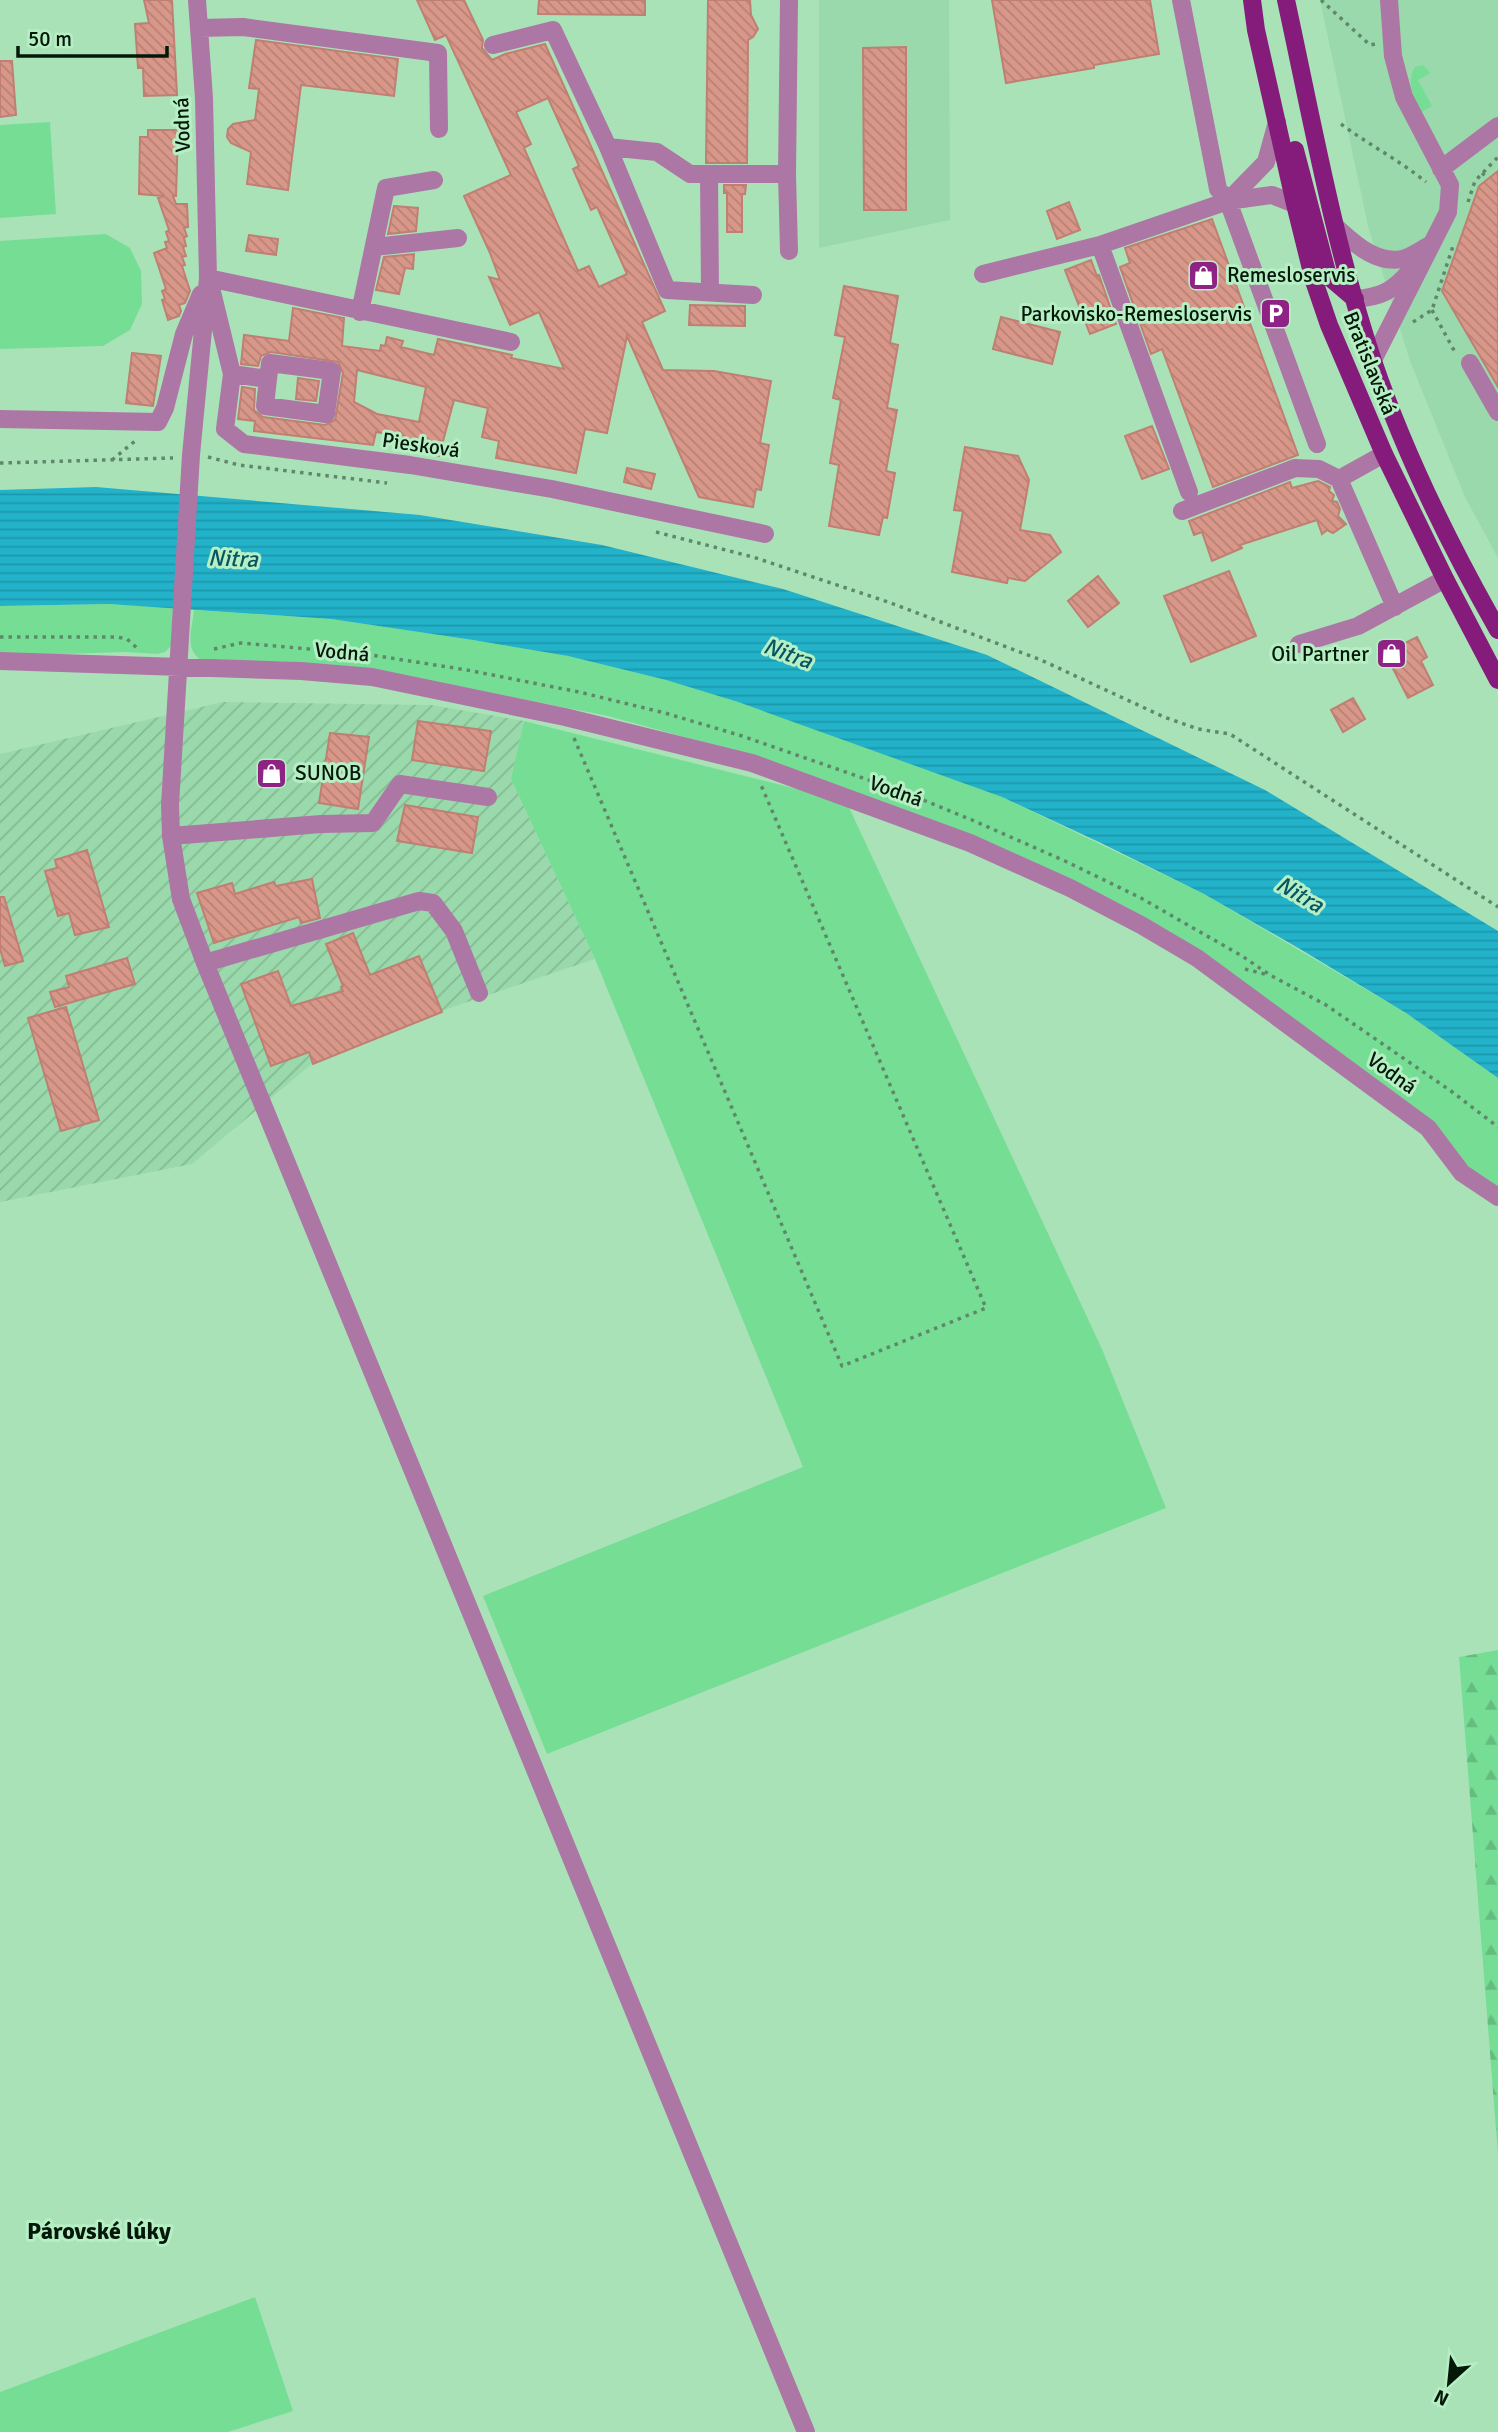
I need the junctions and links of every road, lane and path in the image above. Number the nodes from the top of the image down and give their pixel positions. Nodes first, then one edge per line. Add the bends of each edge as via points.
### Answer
1 (197, 0) edge
2 (789, 0) edge
3 (1181, 0) edge
4 (1252, 0) edge
5 (1286, 0) edge
6 (1321, 0) edge
7 (1389, 0) edge
8 (200, 28) junction
9 (493, 45) dead end
10 (1370, 45) dead end
11 (1277, 122) junction
12 (1341, 124) dead end
13 (1498, 125) edge
14 (439, 129) dead end
15 (608, 147) junction
16 (1441, 169) junction
17 (1482, 173) dead end
18 (709, 174) junction
19 (787, 174) junction
20 (1488, 178) dead end
21 (433, 180) dead end
22 (1435, 189) dead end
23 (1228, 201) junction
24 (1295, 204) junction
25 (1336, 226) junction
26 (458, 238) dead end
27 (1432, 244) junction
28 (1100, 245) junction
29 (373, 247) junction
30 (789, 251) dead end
31 (983, 274) dead end
32 (208, 278) junction
33 (710, 292) junction
34 (753, 295) dead end
35 (1355, 299) junction
36 (1432, 310) dead end
37 (360, 312) junction
38 (511, 342) dead end
39 (1373, 360) junction
40 (1470, 363) joint
41 (232, 374) junction
42 (268, 379) dead end
43 (1498, 412) edge
44 (0, 419) edge
45 (1317, 444) dead end
46 (1384, 454) junction
47 (0, 463) edge
48 (190, 463) junction
49 (1339, 479) junction
50 (389, 483) dead end
51 (1189, 492) dead end
52 (1182, 511) dead end
53 (654, 531) dead end
54 (765, 534) dead end
55 (1445, 579) junction
56 (1395, 607) junction
57 (1498, 629) edge
58 (0, 637) edge
59 (1299, 644) dead end
60 (0, 661) edge
61 (146, 666) junction
62 (178, 667) junction
63 (1498, 680) edge
64 (565, 717) junction
65 (752, 763) junction
66 (488, 797) dead end
67 (171, 836) junction
68 (1498, 907) edge
69 (205, 963) junction
70 (1270, 975) dead end
71 (479, 993) dead end
72 (1498, 1127) edge
73 (1498, 1197) edge
74 (806, 2432) edge

1 - 8 street, Vodná
2 - 19 street
3 - 23 street via 1218,189
4 - 11 main road, Bratislavská
5 - 25 main road, Bratislavská
6 - 10 path
7 - 16 street via 1393,56 1404,97
8 - 14 street via 243,27 438,53
8 - 32 street, Vodná
9 - 15 street via 553,30
11 - 23 street via 1266,162
11 - 24 main road, Bratislavská
11 - 35 main road via 1290,134 1328,276
12 - 22 path
13 - 16 street
15 - 18 street via 657,152 690,174
15 - 33 street via 667,290
16 - 27 street via 1450,185 1448,212
17 - 20 path
18 - 19 street
18 - 33 street
19 - 30 street
21 - 29 street via 386,188
23 - 24 street via 1272,194
23 - 28 street
23 - 45 street
24 - 46 main road, Bratislavská via 1329,325
25 - 27 street via 1375,257 1402,259
25 - 35 main road, Bratislavská
26 - 29 street
27 - 35 street via 1396,288
27 - 39 street
28 - 31 street
28 - 51 street
29 - 37 street
32 - 37 street
32 - 41 street, Piesková
32 - 44 street via 184,334 158,422
32 - 48 street, Vodná
33 - 34 street
35 - 39 main road, Bratislavská
36 - 40 path via 1460,362
37 - 38 street
39 - 57 main road, Bratislavská via 1437,516
40 - 43 street
41 - 42 street
41 - 54 street, Piesková via 225,429 244,444 539,486
46 - 49 street
46 - 55 main road, Bratislavská
47 - 48 path via 179,458
48 - 50 path
48 - 62 street, Vodná
49 - 52 street via 1319,469 1296,468
49 - 56 street
53 - 68 path via 753,557 888,602 1041,660 1164,717 1230,734
55 - 56 street
55 - 63 main road, Bratislavská
56 - 59 street via 1358,626
58 - 61 path via 127,639
60 - 61 street
61 - 62 street
62 - 64 street, Vodná via 372,677
62 - 67 street, Vodná
64 - 65 street, Vodná
64 - 65 path via 842,1366 986,1308
65 - 73 street, Vodná via 970,843 1152,931 1197,958 1428,1128 1462,1173
66 - 67 street via 400,785 373,823
67 - 69 street, Vodná via 181,899
69 - 71 street via 419,901 433,902 454,931
69 - 74 street, Vodná
70 - 72 path via 1377,1039

